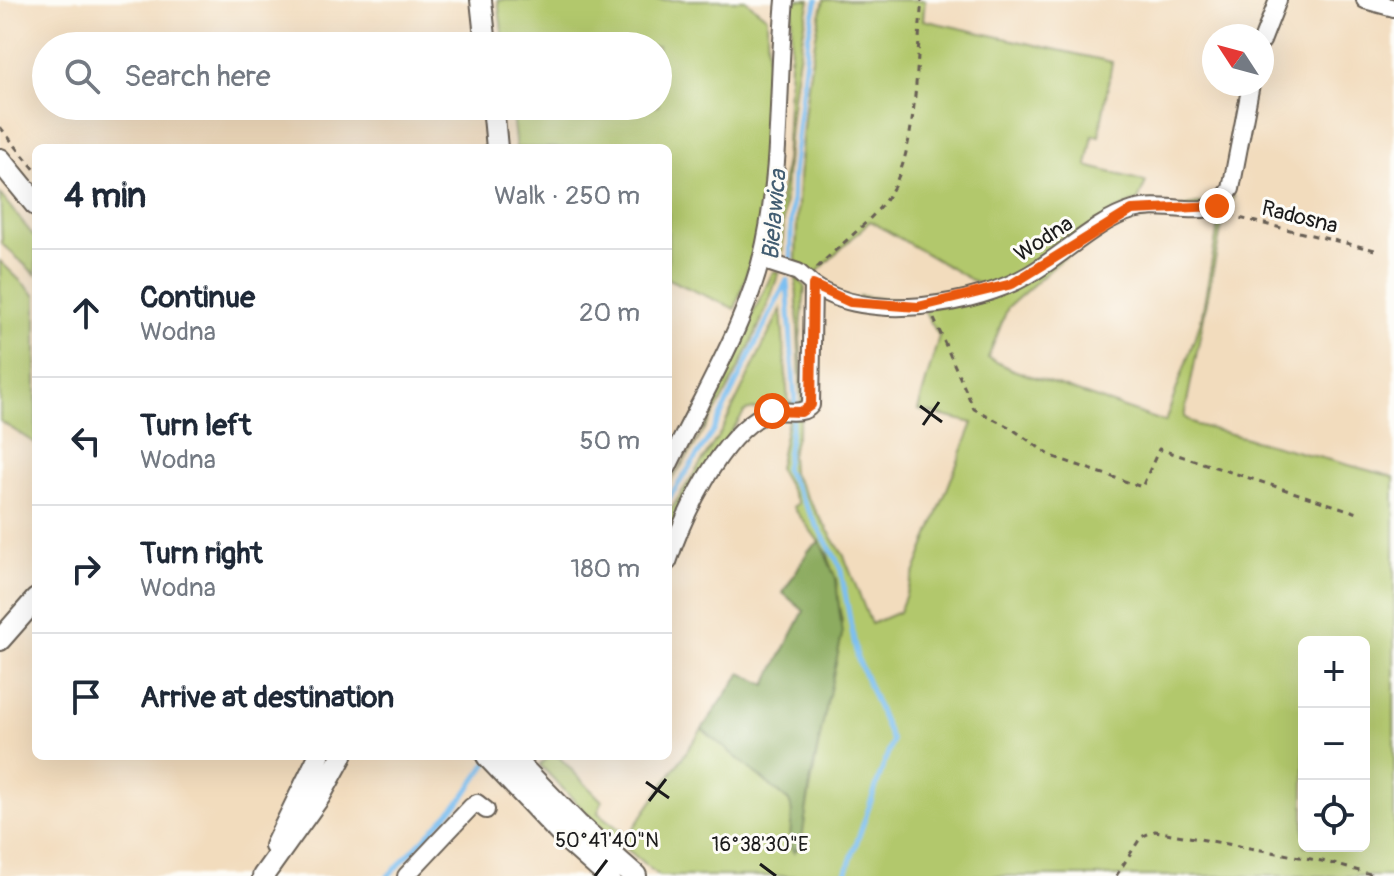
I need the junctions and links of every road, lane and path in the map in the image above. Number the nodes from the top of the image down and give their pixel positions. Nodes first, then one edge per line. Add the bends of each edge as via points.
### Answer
1 (481, 0) edge
2 (785, 0) edge
3 (922, 0) edge
4 (1278, 0) edge
5 (1365, 0) edge
6 (1394, 8) edge
7 (1269, 24) edge
8 (484, 32) edge
9 (1249, 96) edge
10 (494, 120) edge
11 (0, 127) edge
12 (497, 144) edge
13 (0, 160) edge
14 (32, 166) edge
15 (32, 199) edge
16 (1223, 203) junction
17 (1375, 250) dead end
18 (761, 260) junction
19 (799, 276) junction
20 (926, 305) junction
21 (672, 459) edge
22 (1361, 514) dead end
23 (672, 551) edge
24 (32, 604) edge
25 (0, 640) edge
26 (317, 760) edge
27 (340, 760) edge
28 (503, 761) edge
29 (486, 810) dead end
30 (262, 876) edge
31 (406, 876) edge
32 (609, 876) edge
33 (635, 876) edge
34 (1116, 876) edge
35 (1378, 876) edge

1 - 8 street
2 - 18 street via 779,154
3 - 19 path via 908,133 897,179 883,204
4 - 7 street
5 - 6 street
9 - 16 street via 1231,189
10 - 12 street
11 - 14 path
13 - 15 main road
16 - 17 path, Radosna via 1235,217
16 - 20 street, Wodna via 1132,210 1012,284
18 - 19 street, Wodna
18 - 21 street via 744,308
19 - 20 street, Wodna via 850,302
19 - 23 street via 812,402 794,411 772,411 741,429 687,512
20 - 22 path via 974,409 1051,456 1142,487 1159,449
24 - 25 street
26 - 30 street
27 - 30 street
28 - 32 main road
28 - 33 main road
29 - 31 street via 477,803 471,807
34 - 35 path via 1141,837 1155,831

